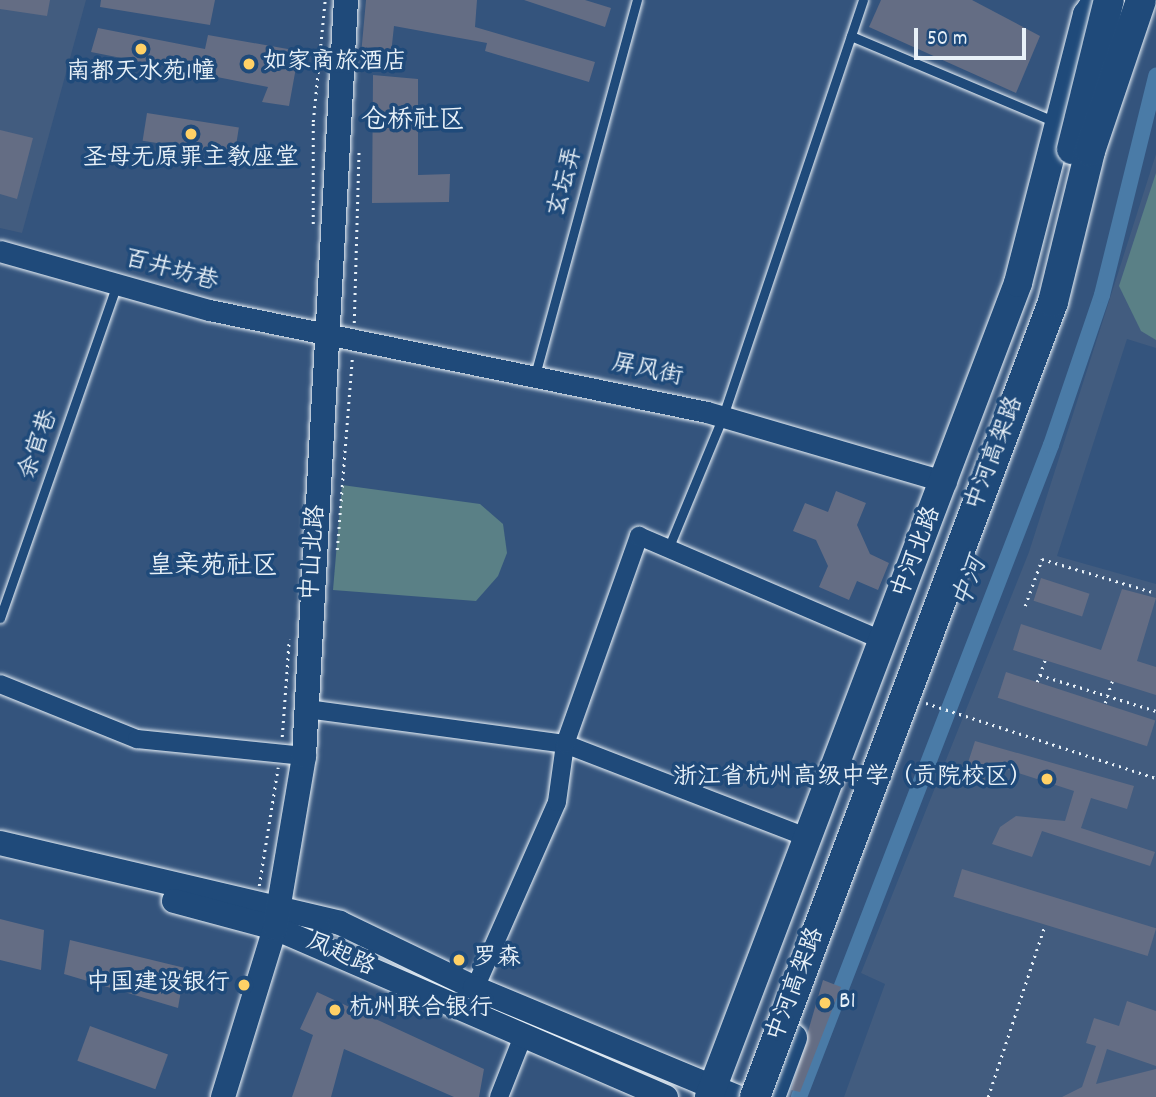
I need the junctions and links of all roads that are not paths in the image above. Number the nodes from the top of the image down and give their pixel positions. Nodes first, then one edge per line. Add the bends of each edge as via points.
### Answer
1 (346, 0) edge
2 (637, 0) edge
3 (863, 0) edge
4 (1128, 0) edge
5 (1141, 0) edge
6 (1153, 0) edge
7 (1095, 4) edge
8 (851, 36) junction
9 (1059, 124) junction
10 (1103, 133) junction
11 (0, 251) edge
12 (116, 286) junction
13 (332, 331) junction
14 (534, 375) junction
15 (723, 416) junction
16 (946, 482) junction
17 (668, 549) junction
18 (0, 618) edge
19 (884, 641) junction
20 (0, 684) edge
21 (307, 709) junction
22 (565, 744) junction
23 (293, 753) junction
24 (809, 838) junction
25 (0, 843) edge
26 (0, 857) edge
27 (269, 913) junction
28 (475, 988) junction
29 (523, 1037) junction
30 (723, 1094) edge
31 (223, 1097) edge
32 (499, 1097) edge
33 (666, 1097) edge
34 (755, 1097) edge
35 (771, 1097) edge

1 - 13 main road, 中山北路
2 - 14 lane, 玄坛弄
3 - 8 lane
4 - 10 main road, 中河北路 via 1112,38
5 - 34 highway, 中河高架路, bridge via 1090,151 1053,302
6 - 10 lane
7 - 9 main road, 中河北路
7 - 30 highway, 中河高架路, bridge via 1035,300
8 - 9 lane
8 - 15 lane
9 - 16 main road, 中河北路 via 1018,283
10 - 35 main road, 中河北路 via 1055,331
11 - 12 street, 百井坊巷
12 - 13 street, 百井坊巷
12 - 18 lane, 余官巷
13 - 14 street, 屏风街
13 - 21 main road, 中山北路
14 - 15 street, 屏风街
15 - 16 street, 屏风街
15 - 17 lane
16 - 19 main road, 中河北路
17 - 19 street
17 - 22 street via 639,536
19 - 24 main road, 中河北路
20 - 23 street via 137,739
21 - 22 street
21 - 23 main road, 中山北路
22 - 24 street
22 - 28 street via 557,802
23 - 27 main road, 中山北路
24 - 30 main road, 中河北路
25 - 27 main road
26 - 27 main road, 凤起路
27 - 28 main road via 340,923
27 - 29 main road, 凤起路
27 - 31 main road, 中山北路
28 - 30 main road
29 - 32 street
29 - 33 main road, 凤起路

